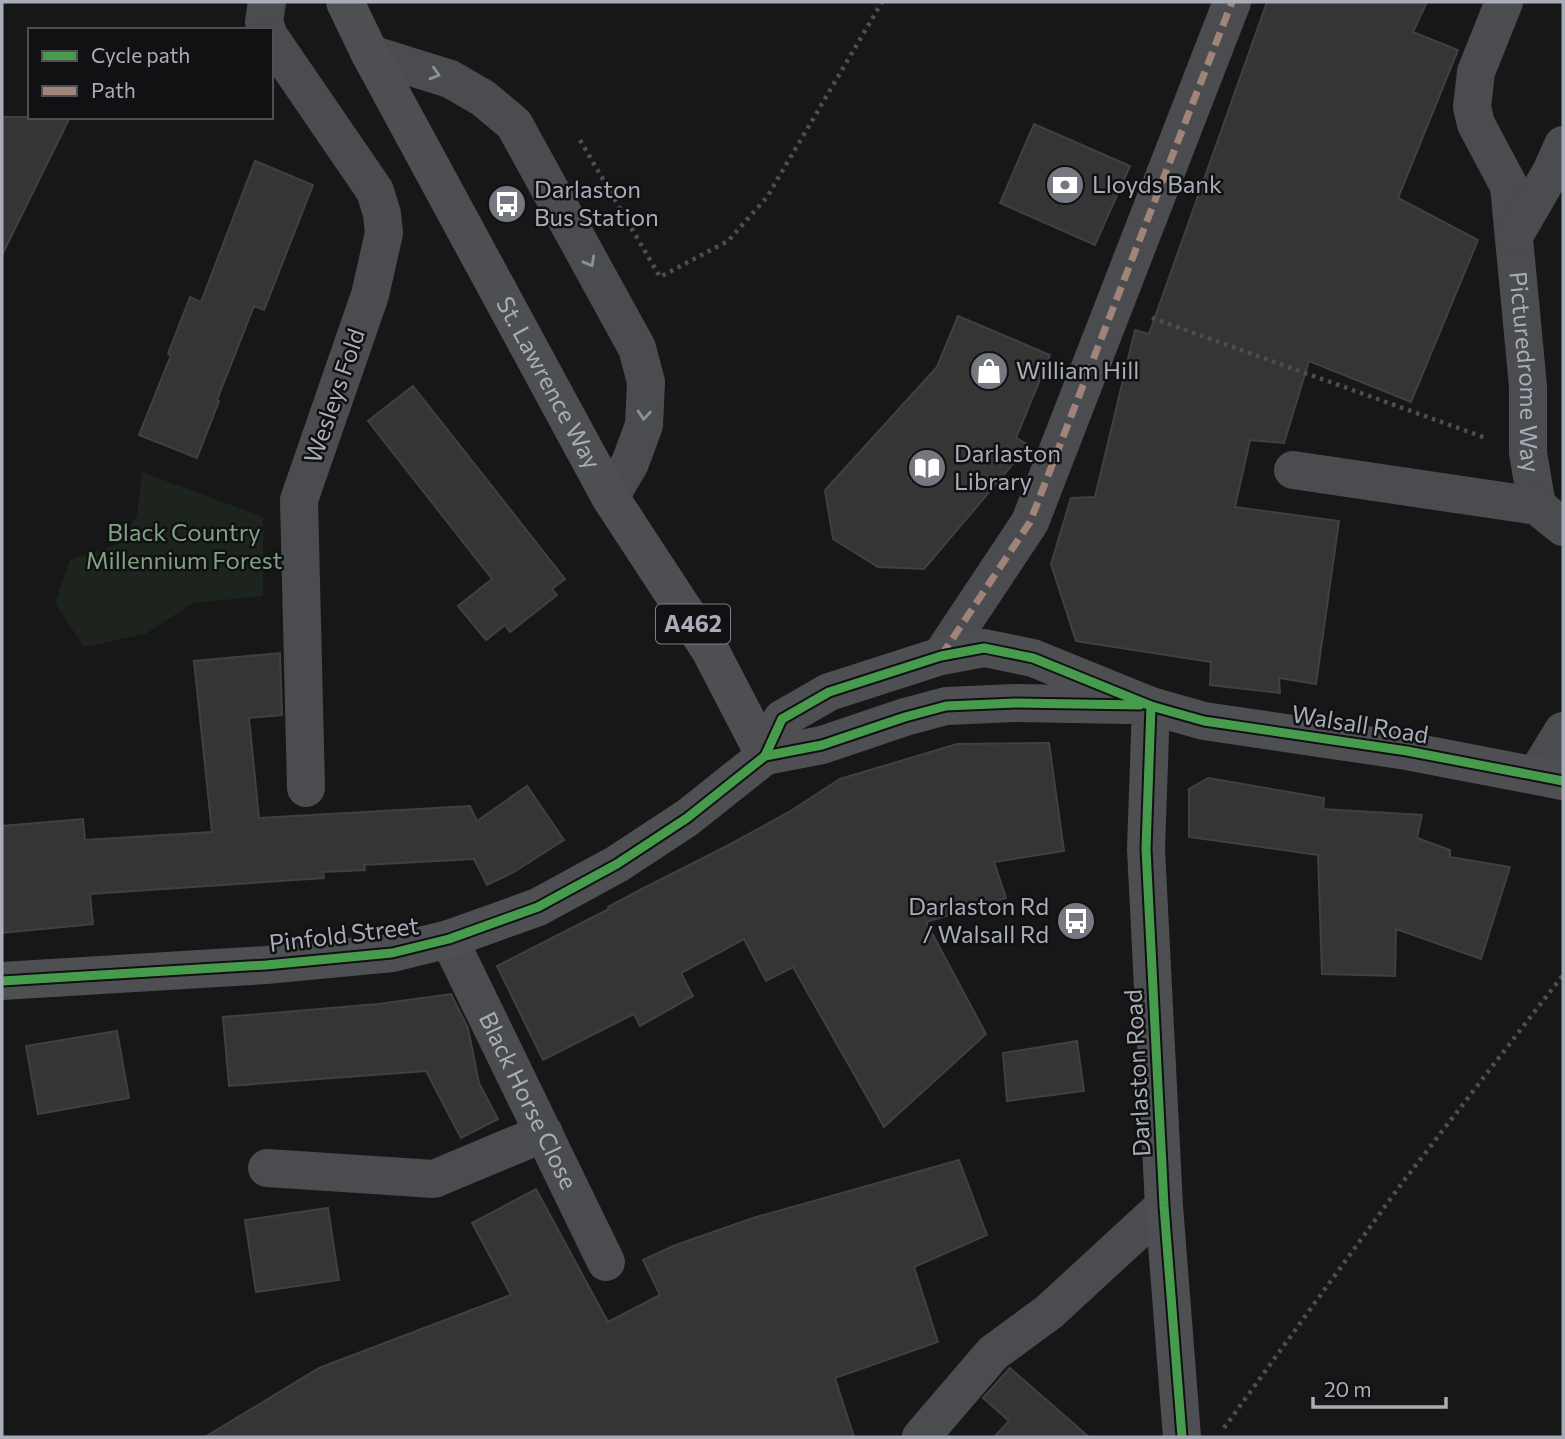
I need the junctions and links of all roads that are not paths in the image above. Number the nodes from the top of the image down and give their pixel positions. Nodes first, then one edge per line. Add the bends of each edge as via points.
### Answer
1 (267, 2) edge
2 (345, 2) edge
3 (1232, 2) edge
4 (1504, 2) edge
5 (266, 28) edge
6 (273, 42) edge
7 (370, 54) junction
8 (1563, 145) edge
9 (1514, 236) junction
10 (1293, 470) dead end
11 (610, 497) junction
12 (1550, 516) edge
13 (942, 656) junction
14 (1150, 706) junction
15 (1563, 732) edge
16 (765, 756) junction
17 (1550, 778) edge
18 (306, 789) dead end
19 (449, 939) junction
20 (2, 981) edge
21 (544, 1133) junction
22 (267, 1168) dead end
23 (1164, 1206) junction
24 (606, 1262) dead end
25 (921, 1437) edge
26 (1182, 1437) edge

1 - 5 street
2 - 7 main road, St. Lawrence Way / A462
3 - 13 street via 1030,522
4 - 9 street, Picturedrome Way via 1476,72 1472,107 1476,124 1509,186
6 - 18 street, Wesleys Fold via 375,191 384,233 370,295 299,500
7 - 11 main road, St. Lawrence Way / A462
7 -> 11 street via 450,79 484,98 514,124 638,348 646,382 644,425 630,463
8 - 9 street
9 - 12 street, Picturedrome Way via 1528,386 1528,453
10 - 12 street, Picturedrome Way
11 - 16 main road, St. Lawrence Way / A462 via 709,650
13 - 14 main road via 985,648 1034,658
13 - 16 main road via 829,692 782,719
14 - 16 main road via 946,706 822,745
14 - 17 main road, Walsall Road via 1205,721
14 - 23 main road, Darlaston Road via 1146,849
15 - 17 street
16 - 19 main road, Pinfold Street via 687,818 617,864 538,907
19 - 20 main road, Pinfold Street via 392,953 266,965
19 - 21 street, Black Horse Close
21 - 22 street via 434,1179
21 - 24 street, Black Horse Close
23 - 25 street via 1049,1312 993,1353
23 - 26 main road, Darlaston Road

